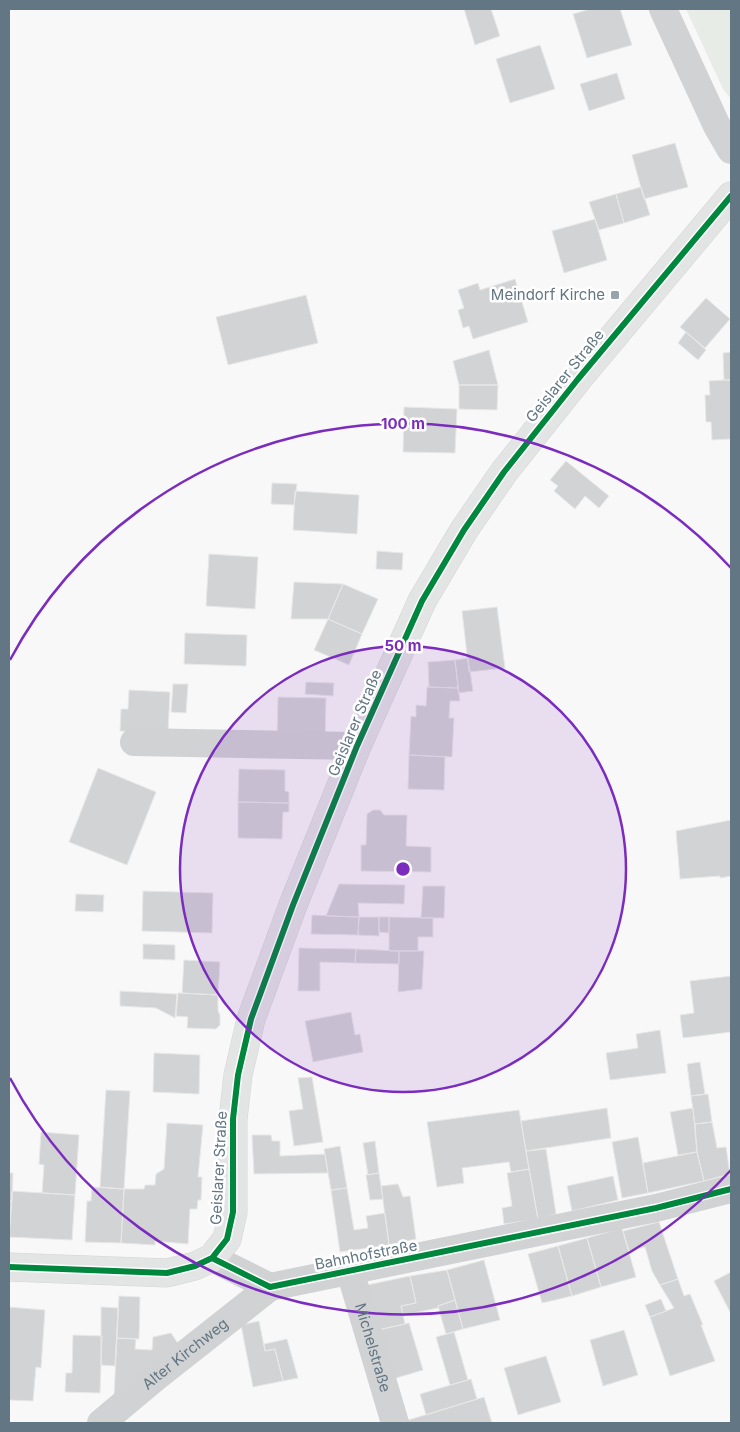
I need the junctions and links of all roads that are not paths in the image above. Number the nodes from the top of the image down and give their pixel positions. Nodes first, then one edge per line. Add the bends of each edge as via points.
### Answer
1 (664, 9) edge
2 (731, 150) edge
3 (731, 196) edge
4 (134, 742) dead end
5 (357, 746) junction
6 (731, 1188) edge
7 (212, 1258) junction
8 (9, 1267) edge
9 (350, 1271) junction
10 (270, 1287) junction
11 (101, 1423) edge
12 (395, 1423) edge

1 - 2 street
3 - 5 main road, Geislarer Straße via 578,379 504,472 464,530 422,601
4 - 5 street
5 - 7 main road, Geislarer Straße via 251,1019 238,1075 233,1119 232,1212 227,1239
6 - 9 street, Bahnhofstraße via 656,1208
7 - 8 main road via 167,1273
7 - 10 street
9 - 10 street, Bahnhofstraße
9 - 12 street, Michelstraße
10 - 11 street, Alter Kirchweg

